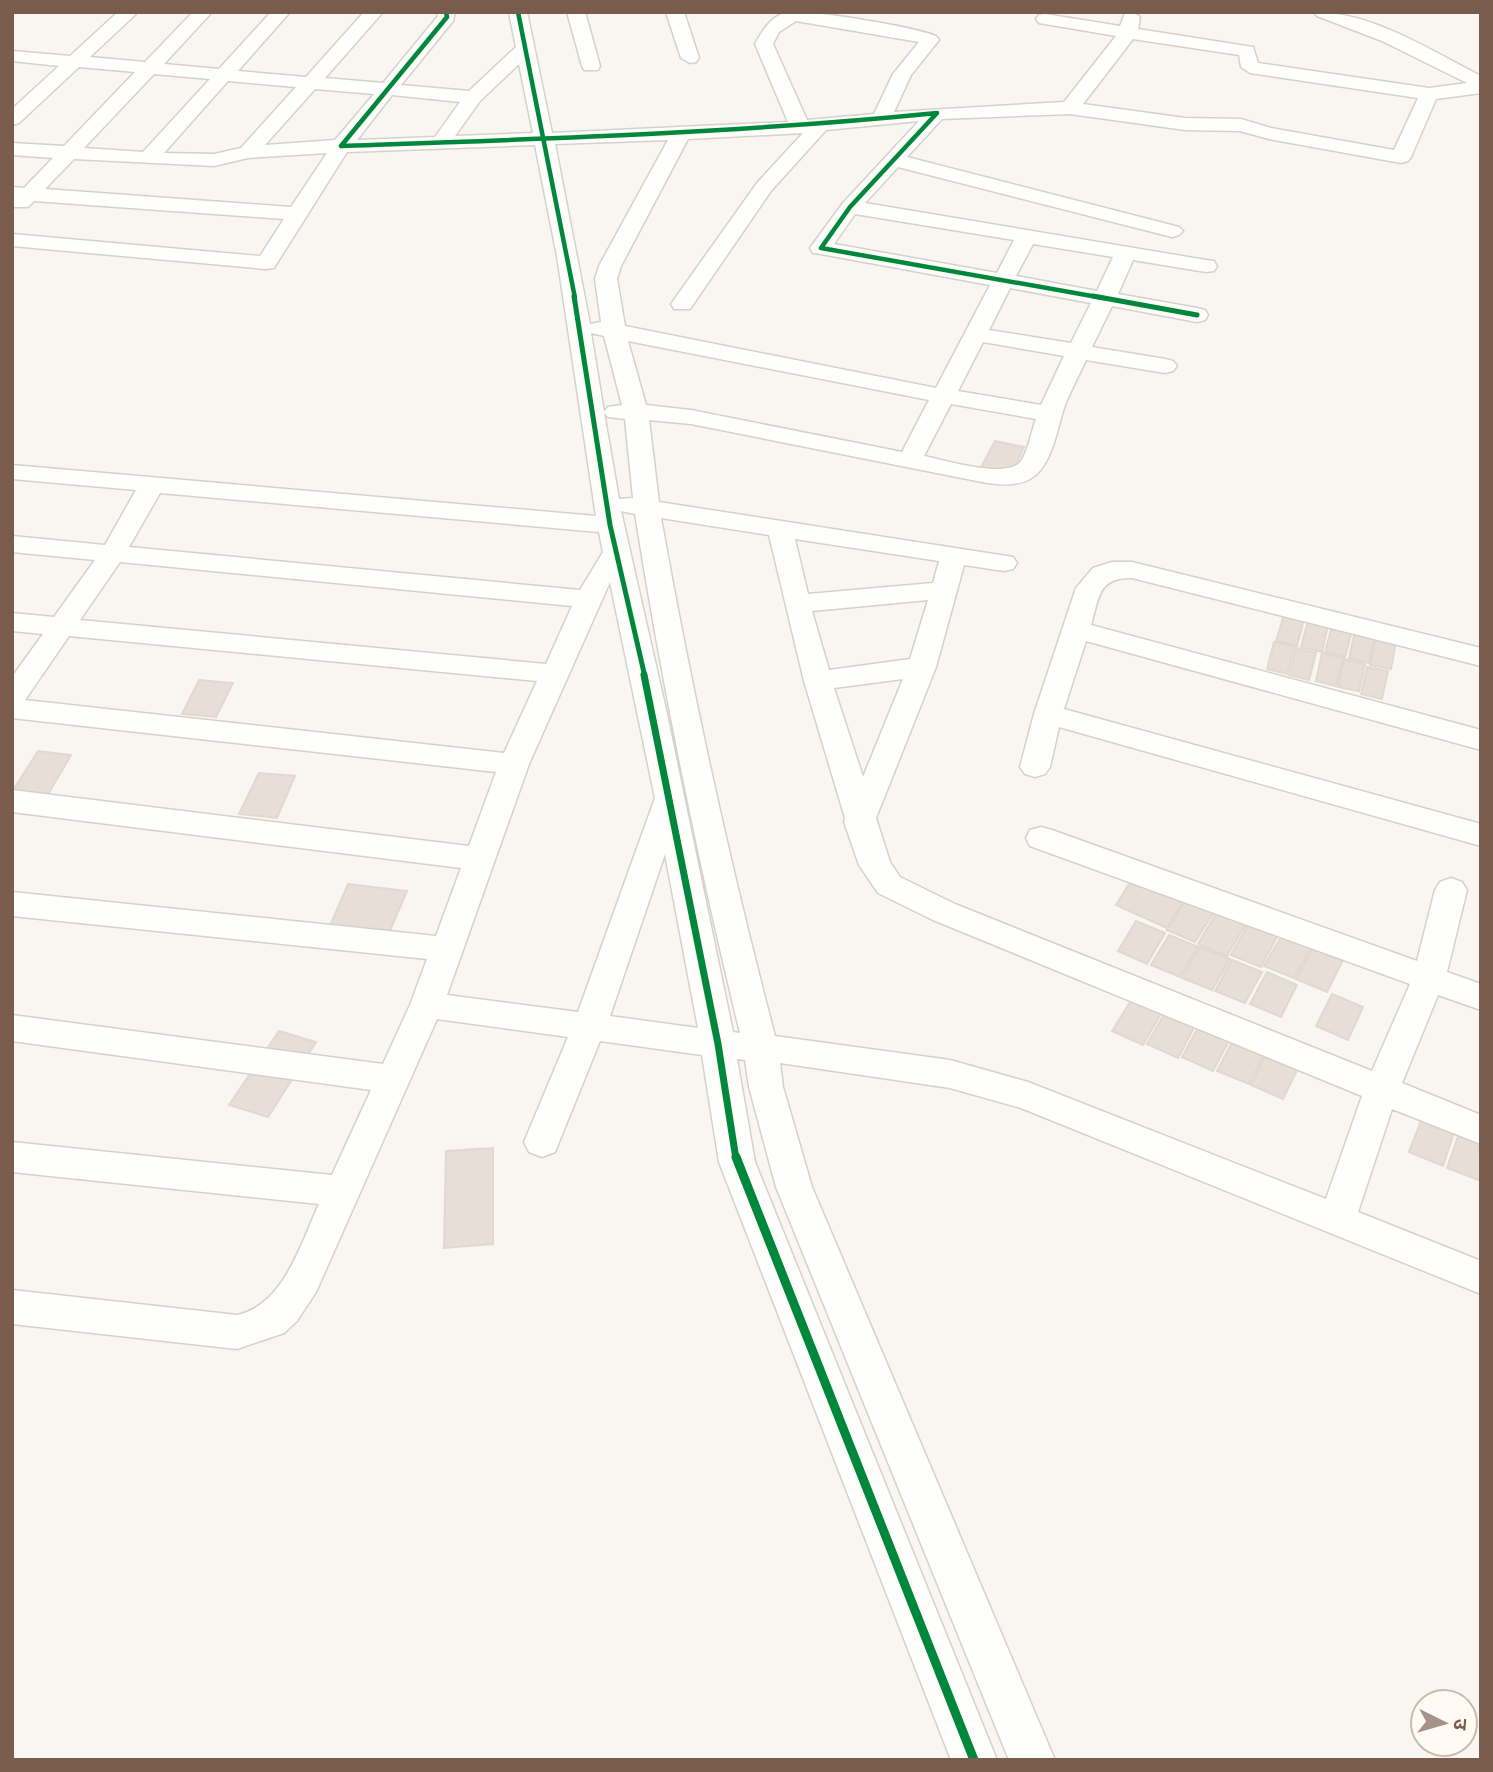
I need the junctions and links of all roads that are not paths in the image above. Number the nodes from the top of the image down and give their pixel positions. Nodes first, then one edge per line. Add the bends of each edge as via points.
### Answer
1 (129, 12) edge
2 (203, 12) edge
3 (281, 12) edge
4 (374, 12) edge
5 (446, 12) edge
6 (518, 12) edge
7 (576, 12) edge
8 (675, 12) edge
9 (1132, 12) edge
10 (1323, 12) edge
11 (1045, 19) dead end
12 (1128, 33) junction
13 (526, 48) junction
14 (12, 56) edge
15 (690, 58) dead end
16 (74, 62) junction
17 (591, 66) dead end
18 (150, 69) junction
19 (223, 76) junction
20 (309, 84) junction
21 (1481, 85) edge
22 (384, 91) junction
23 (12, 94) edge
24 (1429, 94) junction
25 (36, 97) junction
26 (473, 97) junction
27 (1070, 108) junction
28 (937, 113) junction
29 (883, 118) junction
30 (12, 119) edge
31 (810, 126) junction
32 (681, 134) junction
33 (552, 139) junction
34 (441, 142) junction
35 (341, 146) junction
36 (12, 149) edge
37 (248, 152) junction
38 (72, 153) junction
39 (148, 158) junction
40 (896, 160) junction
41 (21, 194) edge
42 (850, 207) junction
43 (12, 212) edge
44 (297, 215) junction
45 (1172, 231) dead end
46 (1026, 237) junction
47 (12, 240) edge
48 (1125, 253) junction
49 (1206, 266) dead end
50 (1003, 282) junction
51 (1106, 300) junction
52 (682, 304) dead end
53 (1197, 314) dead end
54 (595, 328) junction
55 (975, 334) junction
56 (1078, 352) junction
57 (1165, 366) dead end
58 (943, 396) junction
59 (615, 412) junction
60 (1050, 414) junction
61 (910, 460) junction
62 (12, 472) edge
63 (152, 484) junction
64 (624, 516) junction
65 (780, 528) junction
66 (12, 544) edge
67 (113, 553) junction
68 (954, 554) junction
69 (1004, 563) dead end
70 (944, 590) junction
71 (589, 599) junction
72 (797, 604) junction
73 (12, 622) edge
74 (63, 627) junction
75 (1074, 629) junction
76 (1481, 657) edge
77 (922, 667) junction
78 (556, 674) junction
79 (818, 681) junction
80 (12, 698) edge
81 (12, 708) edge
82 (1048, 713) junction
83 (1481, 740) edge
84 (514, 764) junction
85 (1035, 767) dead end
86 (669, 797) junction
87 (12, 801) edge
88 (859, 822) junction
89 (1481, 835) edge
90 (1041, 838) dead end
91 (480, 859) junction
92 (1451, 890) dead end
93 (12, 904) edge
94 (447, 949) junction
95 (1429, 978) junction
96 (1481, 997) edge
97 (427, 1004) junction
98 (589, 1027) junction
99 (12, 1028) edge
100 (740, 1046) junction
101 (392, 1079) junction
102 (1381, 1091) junction
103 (1481, 1130) edge
104 (542, 1142) dead end
105 (12, 1157) edge
106 (341, 1191) junction
107 (1337, 1219) junction
108 (1481, 1278) edge
109 (12, 1307) edge
110 (974, 1760) edge
111 (1032, 1760) edge

1 - 16 street
2 - 18 street
3 - 19 street
4 - 20 street
5 - 22 street via 447,17
6 - 13 street
7 - 17 street
8 - 15 street
9 - 12 street
10 - 21 street via 1388,37
11 - 12 street
12 - 24 street via 1247,51 1250,67
12 - 27 street
13 - 26 street
13 - 33 street
14 - 16 street
16 - 18 street
16 - 25 street
18 - 19 street
18 - 38 street
19 - 20 street
19 - 39 street
20 - 22 street
20 - 37 street
21 - 24 street
22 - 26 street
22 - 35 street
23 - 25 street
24 - 27 street via 1401,157 1241,125 1185,124
25 - 30 street
26 - 34 street
27 - 28 street
28 - 29 street
28 - 40 street
29 - 31 street
29 - 31 street via 902,74 930,40 793,15 772,29 764,44
31 - 32 street
31 - 52 street
32 - 33 street
32 - 54 street via 610,266
33 - 34 street
33 - 54 street
34 - 35 street
35 - 37 street
35 - 44 street
36 - 38 street
37 - 39 street via 214,160
38 - 39 street
38 - 41 street
40 - 42 street
40 - 45 street
41 - 43 street
41 - 44 street
42 - 46 street
42 - 50 street via 821,248
44 - 47 street via 266,263
46 - 48 street
46 - 50 street
48 - 49 street
48 - 51 street
50 - 51 street
50 - 55 street
51 - 53 street
51 - 56 street
54 - 58 street
54 - 59 street
54 - 59 street
55 - 56 street
55 - 58 street
56 - 57 street
56 - 60 street
58 - 60 street
58 - 61 street
59 - 61 street via 691,417
59 - 64 street
59 - 64 street
60 - 61 street via 1033,461 1023,473 987,477
62 - 63 street
63 - 64 street
63 - 67 street
64 - 65 street
64 - 71 street
64 - 86 street
64 - 100 street via 672,660 726,911
65 - 68 street
65 - 72 street
66 - 67 street
67 - 71 street
67 - 74 street
68 - 69 street
68 - 70 street
70 - 72 street
70 - 77 street
71 - 78 street
72 - 79 street
73 - 74 street
74 - 78 street
74 - 80 street
75 - 76 street via 1088,588 1098,575 1112,569 1132,570
75 - 82 street
75 - 83 street
77 - 79 street
77 - 88 street
78 - 84 street
79 - 88 street
81 - 84 street
82 - 85 street
82 - 89 street
84 - 91 street
86 - 98 street
86 - 100 street
87 - 91 street
88 - 102 street via 875,864 889,885 944,912
90 - 95 street
91 - 94 street
92 - 95 street
93 - 94 street
94 - 97 street
95 - 96 street
95 - 102 street
97 - 98 street
97 - 101 street
98 - 100 street
98 - 104 street
99 - 101 street
100 - 107 street via 925,1070 1028,1097
100 - 110 street via 722,1080 737,1162
100 - 111 street via 766,1087 794,1187
101 - 106 street
102 - 103 street
102 - 107 street
105 - 106 street
106 - 109 street via 303,1280 281,1312 261,1328 205,1330
107 - 108 street

